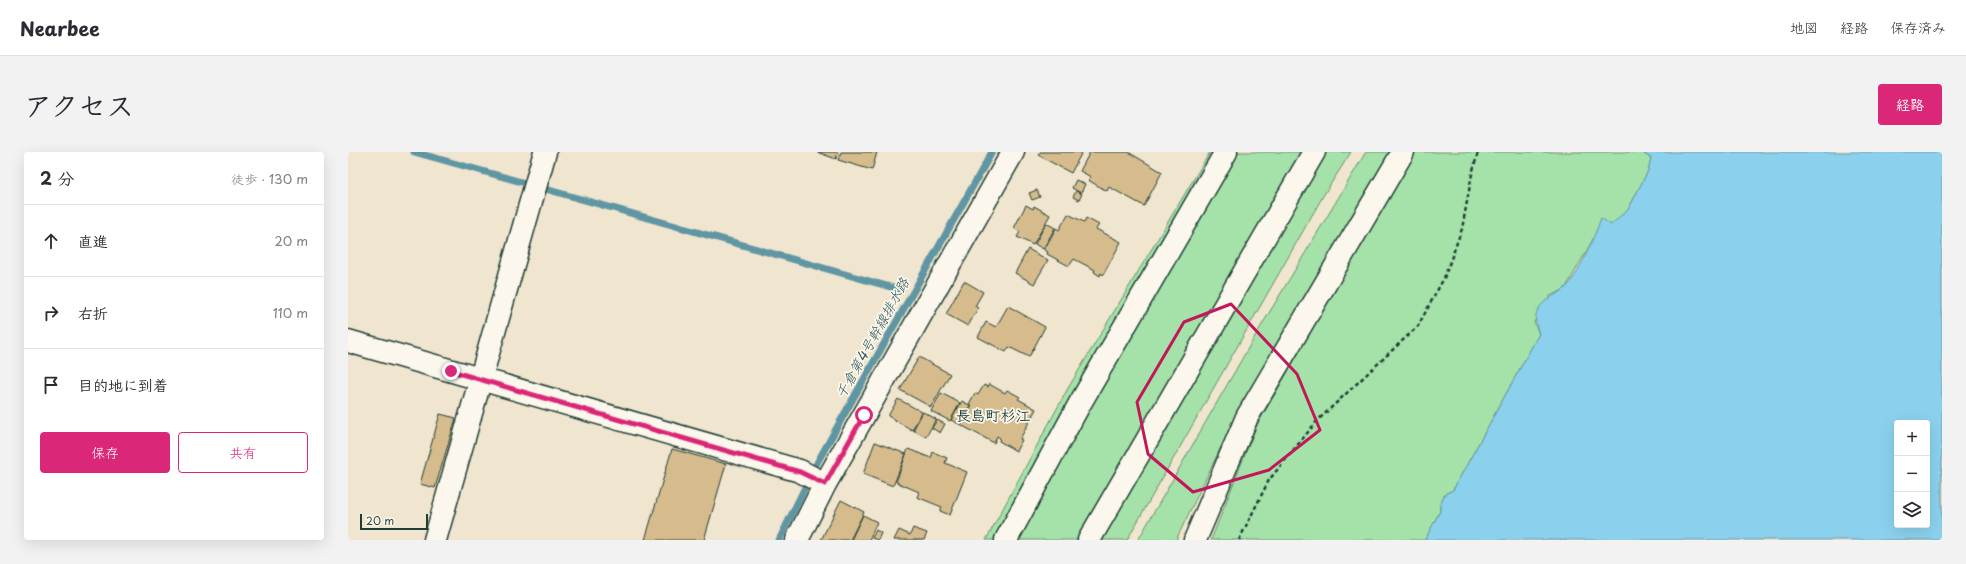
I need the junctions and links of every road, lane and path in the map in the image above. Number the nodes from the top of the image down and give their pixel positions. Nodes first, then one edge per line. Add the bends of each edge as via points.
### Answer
1 (545, 152) edge
2 (1013, 152) edge
3 (1226, 152) edge
4 (1314, 152) edge
5 (1403, 152) edge
6 (1478, 152) edge
7 (348, 341) edge
8 (481, 379) junction
9 (822, 483) junction
10 (435, 540) edge
11 (797, 540) edge
12 (1006, 540) edge
13 (1089, 540) edge
14 (1195, 540) edge
15 (1239, 540) edge

1 - 8 street
2 - 9 street
3 - 12 street via 1079,404
4 - 13 street
5 - 14 street via 1247,417
6 - 15 path via 1462,229 1444,278 1418,326 1317,421 1269,480
7 - 8 street
8 - 9 street via 800,472
8 - 10 street
9 - 11 street

